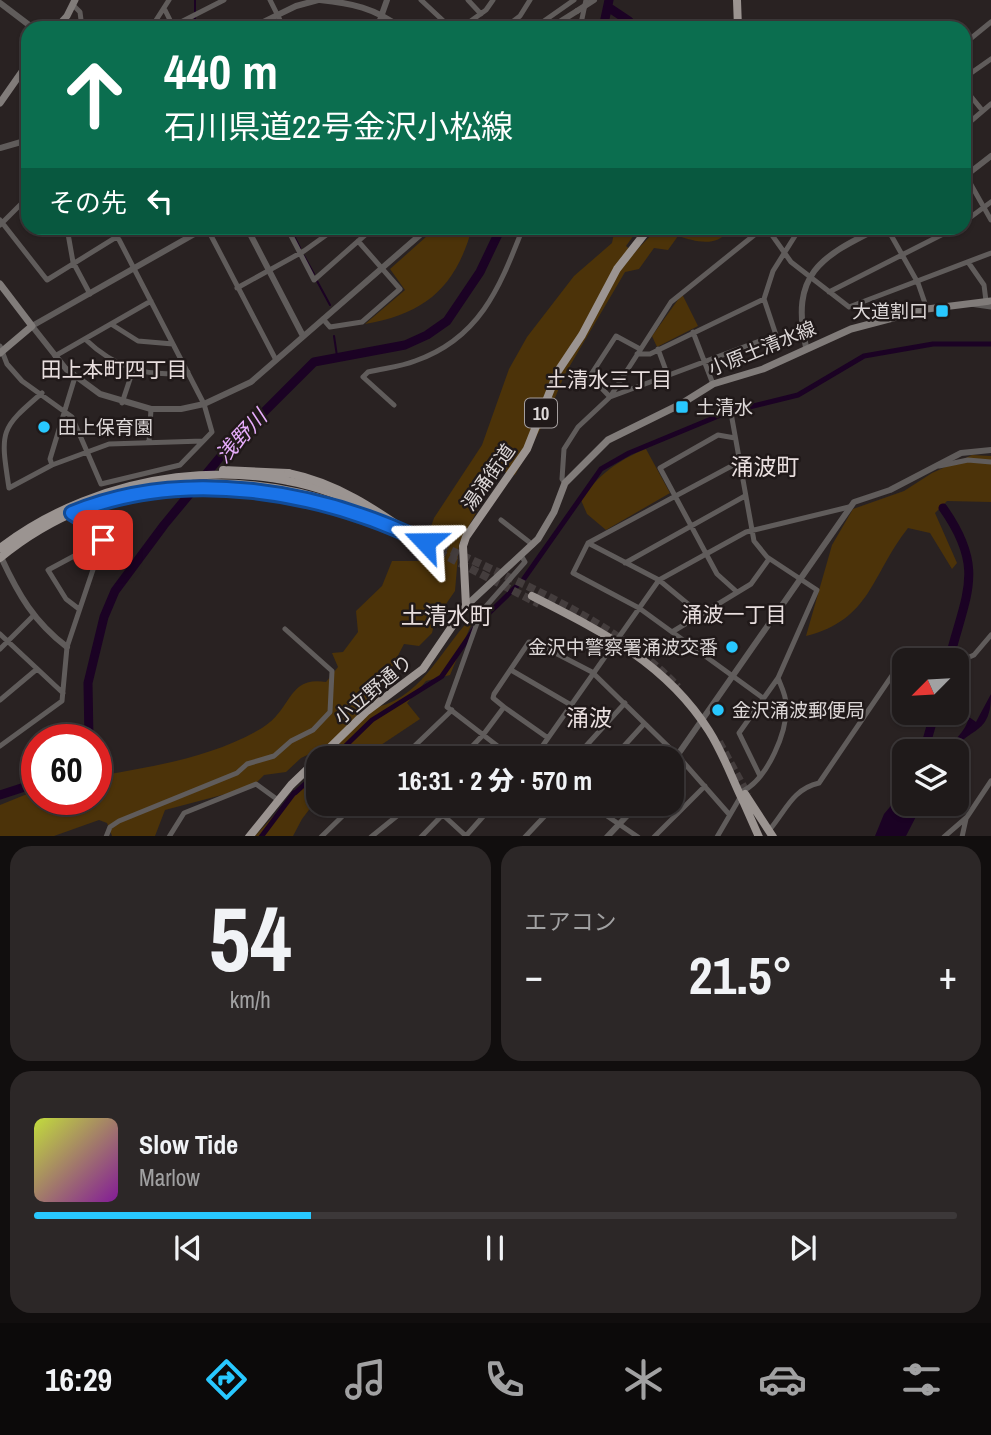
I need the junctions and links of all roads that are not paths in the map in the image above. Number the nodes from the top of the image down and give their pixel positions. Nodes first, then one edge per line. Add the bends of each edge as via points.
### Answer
1 (169, 0) edge
2 (224, 0) edge
3 (270, 0) edge
4 (319, 0) edge
5 (387, 0) edge
6 (421, 0) edge
7 (468, 0) edge
8 (493, 0) edge
9 (530, 0) edge
10 (574, 0) edge
11 (586, 0) edge
12 (594, 0) edge
13 (737, 0) edge
14 (74, 2) edge
15 (0, 3) edge
16 (164, 8) junction
17 (481, 13) junction
18 (277, 14) junction
19 (382, 14) junction
20 (24, 21) edge
21 (61, 21) edge
22 (81, 21) edge
23 (156, 21) edge
24 (170, 21) edge
25 (183, 21) edge
26 (264, 21) edge
27 (280, 21) edge
28 (379, 21) edge
29 (392, 21) edge
30 (444, 21) edge
31 (470, 21) edge
32 (513, 21) edge
33 (544, 21) edge
34 (561, 21) edge
35 (583, 21) edge
36 (738, 21) edge
37 (991, 22) edge
38 (971, 38) edge
39 (991, 59) edge
40 (971, 73) edge
41 (21, 74) edge
42 (971, 97) edge
43 (0, 103) edge
44 (991, 104) edge
45 (982, 110) junction
46 (971, 120) edge
47 (21, 142) edge
48 (0, 148) edge
49 (991, 156) edge
50 (971, 171) edge
51 (971, 186) edge
52 (991, 202) edge
53 (21, 203) edge
54 (984, 207) junction
55 (971, 217) edge
56 (991, 220) edge
57 (1, 222) edge
58 (68, 235) edge
59 (117, 235) joint
60 (194, 235) edge
61 (210, 235) edge
62 (251, 235) edge
63 (290, 235) edge
64 (326, 235) edge
65 (365, 235) edge
66 (420, 235) edge
67 (520, 235) edge
68 (644, 235) edge
69 (756, 235) edge
70 (770, 235) edge
71 (795, 235) edge
72 (866, 235) edge
73 (891, 235) edge
74 (941, 235) edge
75 (358, 241) junction
76 (300, 253) junction
77 (783, 253) junction
78 (991, 253) edge
79 (902, 255) junction
80 (72, 262) junction
81 (968, 262) junction
82 (382, 267) junction
83 (135, 269) junction
84 (269, 270) junction
85 (808, 278) junction
86 (918, 283) junction
87 (0, 284) edge
88 (237, 288) junction
89 (829, 292) junction
90 (90, 294) junction
91 (764, 299) junction
92 (151, 301) junction
93 (989, 303) edge
94 (927, 309) junction
95 (323, 319) junction
96 (111, 324) junction
97 (32, 326) junction
98 (693, 332) junction
99 (303, 336) junction
100 (85, 339) junction
101 (173, 344) junction
102 (806, 347) junction
103 (658, 349) junction
104 (1, 350) edge
105 (638, 351) junction
106 (55, 356) junction
107 (276, 360) junction
108 (705, 362) junction
109 (133, 370) junction
110 (188, 372) junction
111 (668, 376) junction
112 (75, 377) junction
113 (713, 384) junction
114 (42, 393) junction
115 (610, 397) junction
116 (122, 403) junction
117 (204, 404) junction
118 (394, 405) dead end
119 (151, 409) junction
120 (64, 411) junction
121 (731, 413) dead end
122 (735, 438) junction
123 (203, 441) junction
124 (149, 442) junction
125 (0, 449) edge
126 (991, 450) edge
127 (86, 452) junction
128 (739, 462) junction
129 (991, 462) edge
130 (52, 465) junction
131 (928, 468) junction
132 (228, 479) junction
133 (565, 483) junction
134 (102, 488) junction
135 (674, 496) junction
136 (745, 496) junction
137 (849, 507) junction
138 (72, 513) junction
139 (501, 520) dead end
140 (690, 526) junction
141 (402, 530) dead end
142 (751, 531) junction
143 (415, 537) junction
144 (102, 541) junction
145 (425, 542) tunnel mouth
146 (587, 543) junction
147 (533, 545) junction
148 (705, 554) junction
149 (0, 555) edge
150 (522, 557) junction
151 (769, 559) junction
152 (625, 563) junction
153 (799, 578) junction
154 (659, 580) junction
155 (737, 592) junction
156 (532, 596) tunnel mouth
157 (466, 607) junction
158 (639, 608) junction
159 (79, 609) junction
160 (700, 614) junction
161 (33, 616) junction
162 (285, 629) dead end
163 (672, 632) junction
164 (0, 634) edge
165 (991, 635) edge
166 (617, 640) junction
167 (8, 641) junction
168 (67, 647) junction
169 (0, 649) edge
170 (37, 670) junction
171 (511, 670) junction
172 (592, 672) junction
173 (732, 676) junction
174 (778, 678) junction
175 (63, 693) junction
176 (763, 698) junction
177 (0, 700) edge
178 (625, 703) junction
179 (571, 705) junction
180 (504, 706) junction
181 (452, 710) junction
182 (701, 719) junction
183 (644, 724) junction
184 (483, 735) junction
185 (548, 738) junction
186 (0, 746) edge
187 (331, 746) edge
188 (414, 746) edge
189 (472, 746) edge
190 (497, 746) edge
191 (542, 746) edge
192 (586, 746) edge
193 (624, 746) edge
194 (667, 746) edge
195 (684, 746) edge
196 (684, 763) edge
197 (306, 771) edge
198 (760, 776) junction
199 (991, 781) edge
200 (705, 786) junction
201 (743, 795) junction
202 (278, 800) junction
203 (728, 814) junction
204 (342, 816) edge
205 (396, 816) edge
206 (441, 816) edge
207 (443, 816) edge
208 (483, 816) edge
209 (544, 816) edge
210 (609, 816) edge
211 (627, 816) edge
212 (967, 817) junction
213 (621, 823) junction
214 (772, 834) edge
215 (106, 836) edge
216 (169, 836) edge
217 (248, 836) edge
218 (321, 836) edge
219 (371, 836) edge
220 (421, 836) edge
221 (465, 836) edge
222 (525, 836) edge
223 (607, 836) edge
224 (638, 836) edge
225 (654, 836) edge
226 (717, 836) edge
227 (761, 836) edge
228 (944, 836) edge
229 (962, 836) edge

1 - 16 street
2 - 25 street
3 - 18 street
4 - 18 street
4 - 19 street via 356,4
5 - 19 street
6 - 30 street
7 - 17 street
8 - 17 street
9 - 32 street
10 - 33 street
11 - 35 street
12 - 34 street, bridge
13 - 36 main road
14 - 21 main road
14 - 22 street
15 - 20 street
16 - 23 street
16 - 24 street
17 - 31 street
18 - 26 street
18 - 27 street
19 - 28 street
19 - 29 street
37 - 38 street
39 - 40 street
41 - 43 main road
42 - 45 street
44 - 45 street
45 - 46 street
47 - 48 street
49 - 50 street
51 - 54 street
52 - 54 street
53 - 57 street
54 - 55 street
54 - 56 street
57 - 80 street via 47,280
58 - 80 street
59 - 80 street
59 - 83 street
60 - 83 street
61 - 88 street
62 - 84 street
63 - 76 street
64 - 76 street
65 - 75 street
66 - 82 street
67 - 118 street via 497,292 476,321 436,353 363,377
68 - 157 main road, 湯涌街道 / 10 via 617,269 558,371 527,449 466,537
69 - 105 street via 681,291
70 - 77 street
71 - 77 street
72 - 85 street via 824,258
73 - 79 street
74 - 79 street
75 - 76 street via 314,280
75 - 82 street
76 - 84 street
77 - 85 street
77 - 91 street
78 - 81 street
79 - 86 street
79 - 89 street
80 - 90 street
81 - 86 street
81 - 93 street via 984,285
82 - 95 street
82 - 95 street via 400,289 362,322 330,327
83 - 90 street
83 - 92 street
84 - 88 street
84 - 99 street
85 - 89 street
85 - 102 street via 801,298
86 - 89 street via 849,307
86 - 94 street
87 - 97 main road
88 - 107 street
90 - 97 street
91 - 98 street
91 - 108 street via 776,335
92 - 96 street
92 - 101 street
93 - 94 main road, 小原土清水線
94 - 102 main road, 小原土清水線 via 851,329
95 - 99 street
96 - 100 street
96 - 101 street via 138,341
97 - 104 main road
97 - 106 street
98 - 103 street
98 - 108 street
99 - 107 street
100 - 106 street
100 - 109 street via 97,351
101 - 110 street
102 - 113 main road, 小原土清水線 via 762,369
103 - 105 street via 649,354
103 - 111 street
104 - 114 street via 15,374
105 - 115 street
105 - 115 street via 616,336 590,376
106 - 112 street
107 - 117 street via 251,382
108 - 111 street
108 - 113 street
109 - 110 street via 167,375
109 - 116 street
110 - 117 street
111 - 115 street
112 - 116 street
112 - 120 street
113 - 133 main road, 小原土清水線 via 608,440
114 - 120 street
114 - 125 street via 5,424
115 - 133 street via 578,427 564,449
116 - 119 street
117 - 119 street
117 - 123 street via 212,432
119 - 124 street
120 - 127 street via 72,417
120 - 130 street
121 - 122 street
122 - 128 street
122 - 135 street via 718,435 660,468
123 - 124 street
123 - 134 street via 180,465
124 - 127 street via 109,444
125 - 130 street via 9,488
126 - 131 street via 961,453
127 - 130 street
127 - 134 street
128 - 135 street
128 - 136 street
129 - 131 street via 968,460
131 - 137 street
132 - 134 main road via 186,475
132 - 138 main road via 122,495
132 - 141 main road via 320,497
132 - 143 main road, bridge
132 - 143 main road, bridge via 288,473 341,489
133 - 147 main road, 小原土清水線 via 551,519
134 - 149 main road via 43,520
135 - 140 street
135 - 146 street
136 - 140 street
136 - 142 street
137 - 142 street
137 - 153 street
138 - 144 street via 101,531
138 - 149 main road
139 - 147 street
140 - 148 street
140 - 152 street
142 - 148 street
142 - 151 street via 758,549
143 - 145 main road
144 - 159 street
144 - 159 street via 48,570 66,599
146 - 152 street
146 - 158 street via 573,573
147 - 150 main road, 小原土清水線
148 - 154 street
148 - 155 street via 717,574
149 - 161 street
150 - 157 main road, 小原土清水線
150 - 181 street via 525,562 481,612 452,686 447,707
151 - 153 street
151 - 155 street via 751,583
152 - 154 street
153 - 173 street
153 - 174 street via 817,590
154 - 158 street
154 - 160 street
155 - 160 street
156 - 166 main road
157 - 187 main road, 小立野通り via 413,680 367,711
158 - 163 street
158 - 166 street
159 - 168 street
160 - 163 street
161 - 167 street
161 - 168 street
162 - 215 street via 332,671 330,712 319,725 274,756 118,821
163 - 173 street
164 - 167 street
165 - 214 street via 974,655 960,657 916,648 906,654 819,783 788,801
166 - 172 street
166 - 182 main road via 658,670
167 - 169 street
167 - 170 street
168 - 175 street
170 - 175 street
170 - 177 street
171 - 172 street via 532,642
171 - 179 street
171 - 180 street via 493,698
172 - 178 street
172 - 179 street
173 - 176 street
173 - 182 street
174 - 176 street
174 - 198 street via 786,712
175 - 186 street via 62,701
176 - 198 street via 739,733
178 - 183 street
178 - 192 street
179 - 185 street
180 - 184 street
180 - 185 street
181 - 184 street
181 - 188 street
182 - 195 street
182 - 201 main road
183 - 193 street
183 - 194 street
184 - 189 street
184 - 190 street
185 - 191 street
196 - 200 street
197 - 202 main road, 小立野通り
198 - 201 street
199 - 212 street
200 - 203 street
200 - 225 street
201 - 203 street
201 - 214 main road, bridge
201 - 227 main road, bridge
202 - 216 street via 256,784 184,813
202 - 217 main road, 小立野通り
203 - 226 street
204 - 218 street
205 - 219 street
206 - 220 street
207 - 221 street
208 - 221 street
209 - 222 street
210 - 213 street
211 - 213 street
212 - 228 street
212 - 229 street
213 - 223 street
213 - 224 street
214 - 227 main road via 757,819

